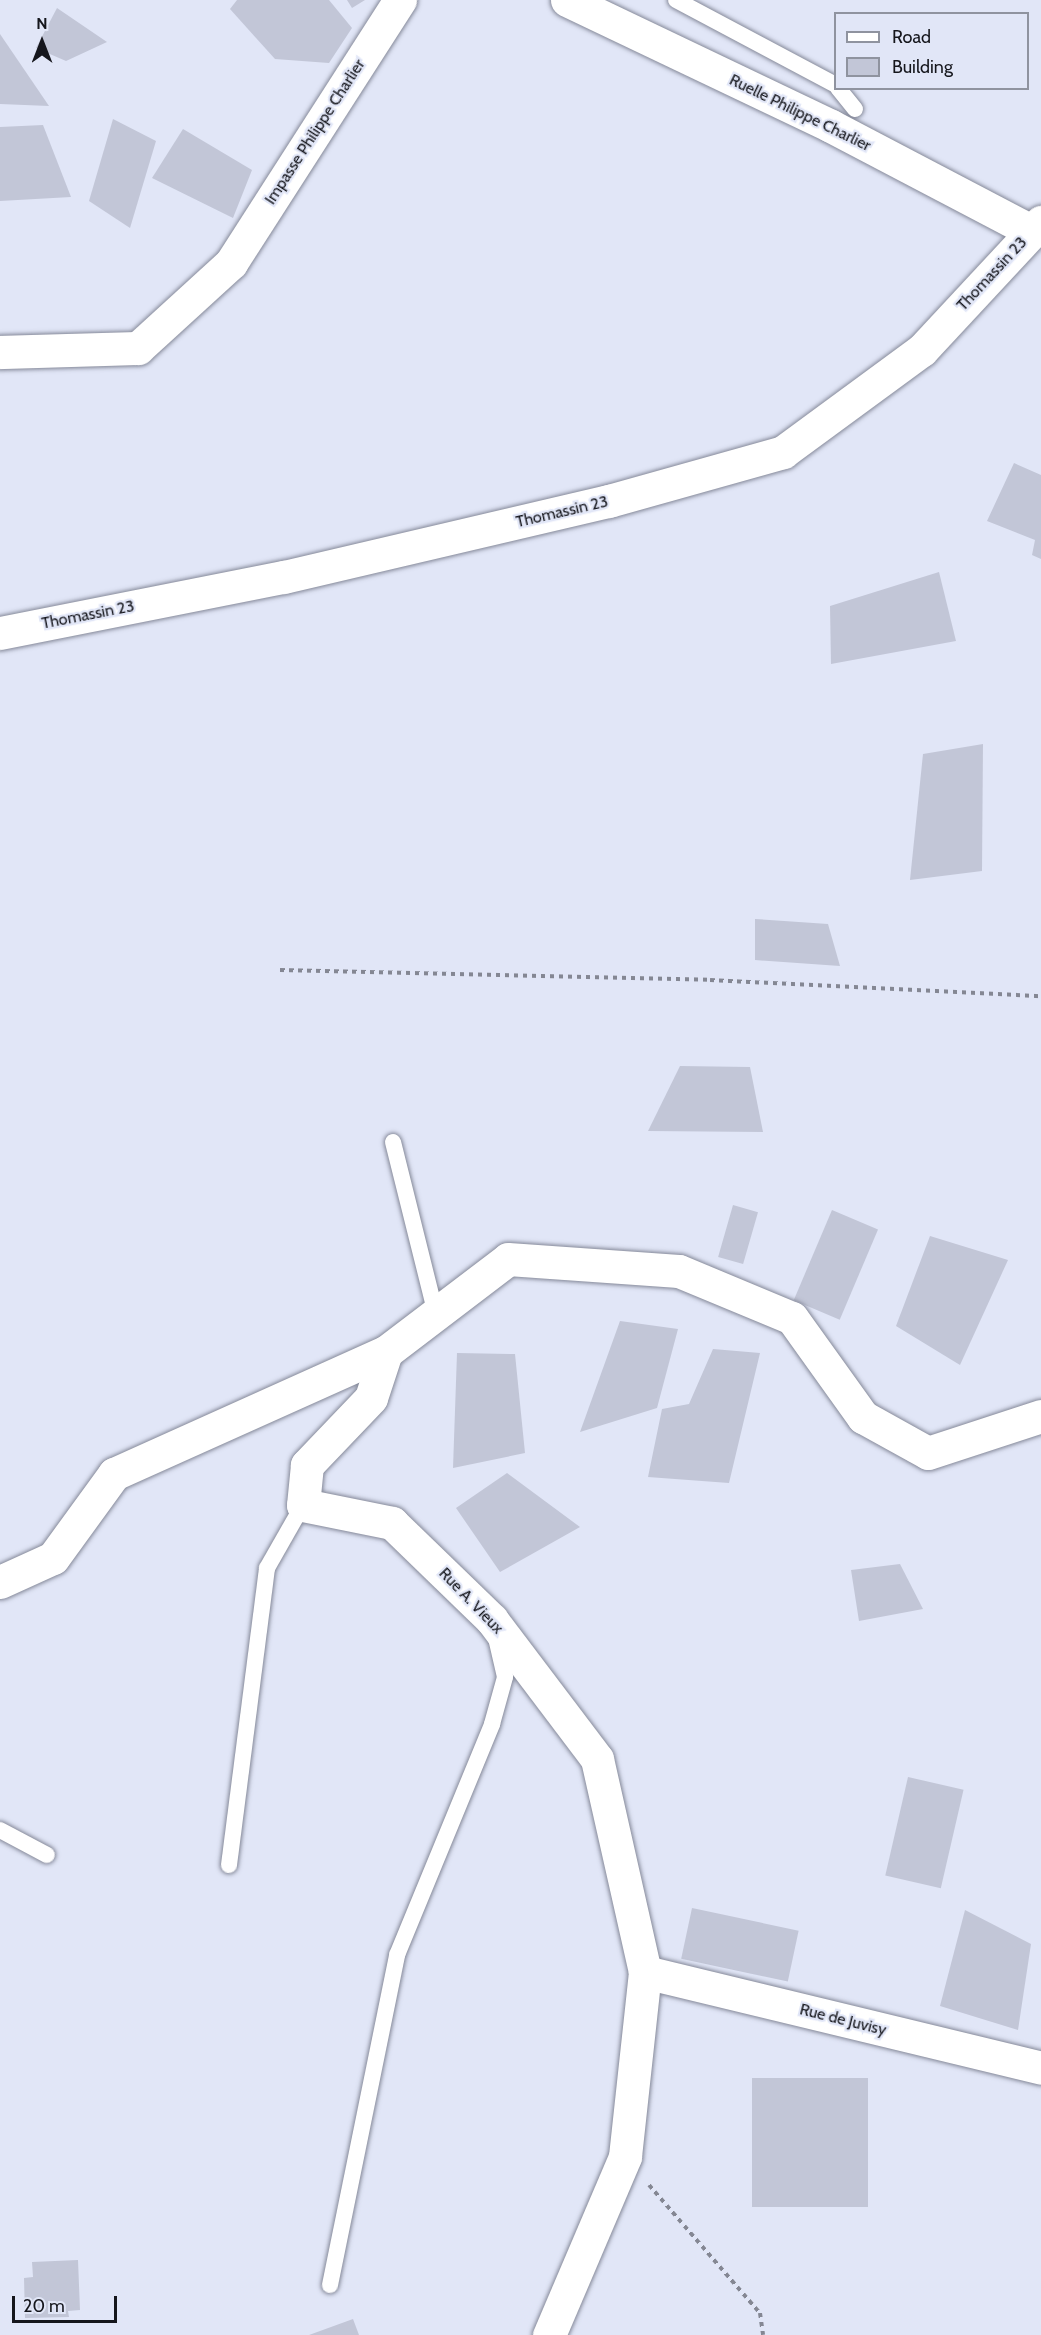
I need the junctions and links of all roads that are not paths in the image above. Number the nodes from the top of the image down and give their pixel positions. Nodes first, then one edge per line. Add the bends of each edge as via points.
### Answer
1 (400, 0) edge
2 (567, 0) edge
3 (676, 0) edge
4 (834, 85) edge
5 (839, 90) edge
6 (855, 109) dead end
7 (1036, 227) edge
8 (0, 352) edge
9 (0, 633) edge
10 (393, 1142) dead end
11 (436, 1314) junction
12 (386, 1352) junction
13 (1041, 1416) edge
14 (303, 1505) junction
15 (0, 1582) edge
16 (492, 1620) junction
17 (0, 1830) edge
18 (47, 1855) dead end
19 (229, 1865) dead end
20 (645, 1972) junction
21 (1041, 2068) edge
22 (330, 2285) dead end
23 (549, 2335) edge

1 - 8 street, Impasse Philippe Charlier via 231,263 138,348
2 - 7 street, Ruelle Philippe Charlier
3 - 4 lane
5 - 6 lane
7 - 9 street, Thomassin 23 via 922,350 783,452 609,501 284,577
10 - 11 lane
11 - 12 street
11 - 13 street via 508,1259 679,1271 792,1317 863,1417 928,1453
12 - 14 street via 371,1398 307,1465
12 - 15 street via 114,1474 53,1558
14 - 16 street, Rue A. Vieux via 392,1522
14 - 19 lane via 267,1568
16 - 20 street, Rue A. Vieux via 597,1759
16 - 22 lane via 505,1677 492,1724 397,1955
17 - 18 lane
20 - 21 street, Rue de Juvisy
20 - 23 street, Rue A. Vieux via 625,2157

